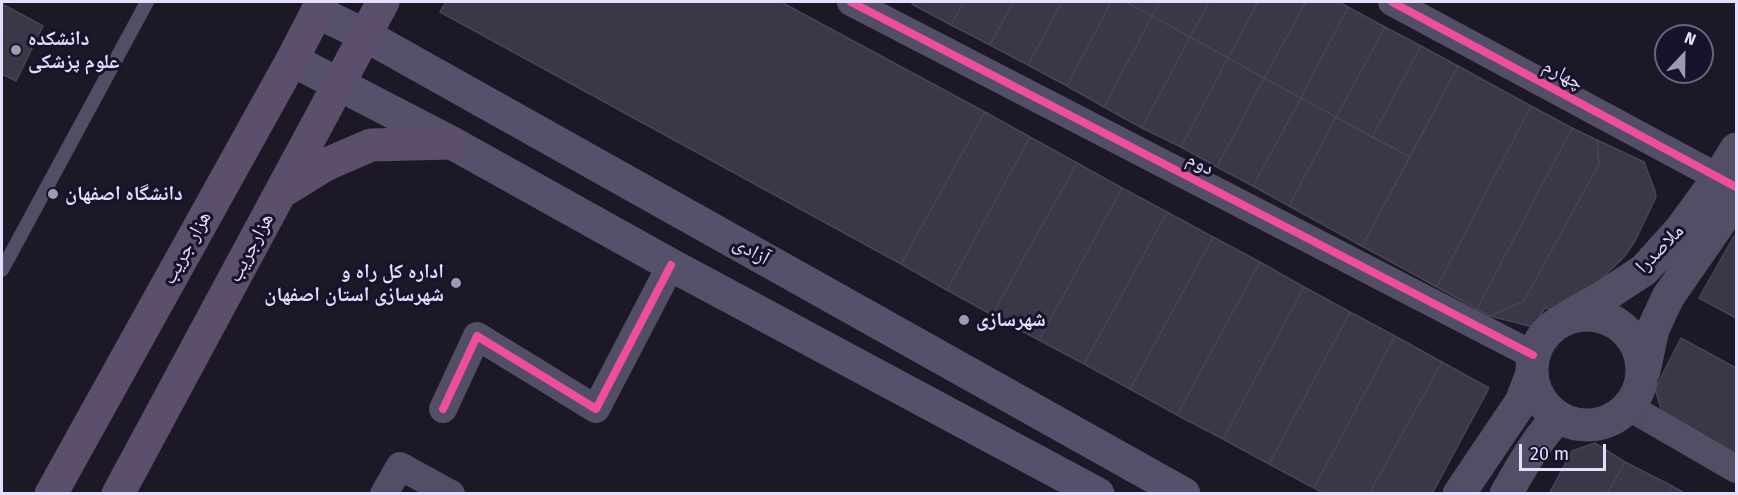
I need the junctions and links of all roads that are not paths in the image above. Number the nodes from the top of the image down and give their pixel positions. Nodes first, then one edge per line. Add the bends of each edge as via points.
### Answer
1 (147, 2) edge
2 (383, 2) edge
3 (851, 2) edge
4 (1392, 2) edge
5 (320, 7) edge
6 (365, 35) junction
7 (292, 60) junction
8 (340, 84) junction
9 (452, 143) junction
10 (1737, 149) edge
11 (1731, 187) edge
12 (281, 192) junction
13 (671, 265) junction
14 (2, 270) edge
15 (1559, 322) junction
16 (1532, 364) junction
17 (1643, 376) junction
18 (1027, 405) junction
19 (1629, 407) junction
20 (443, 409) dead end
21 (1558, 417) junction
22 (1006, 443) junction
23 (1737, 469) edge
24 (51, 494) edge
25 (118, 494) edge
26 (384, 494) edge
27 (451, 494) edge
28 (1098, 494) edge
29 (1184, 494) edge
30 (1459, 494) edge
31 (1506, 494) edge

1 - 14 lane
2 - 6 main road, هزارجریب
3 - 16 street, دوم
4 - 11 street, چهارم
5 - 6 main road, آزادی
5 - 7 main road, هزار جریب
6 - 8 main road, هزارجریب
6 - 18 main road, آزادی
7 - 8 main road
7 - 24 main road, هزار جریب
8 - 9 main road
8 - 12 main road, هزارجریب
9 - 12 main road via 371,146 327,164
9 - 13 main road
10 - 11 street, ملاصدرا
11 - 15 street, ملاصدرا via 1681,229 1644,270
11 - 17 street, ملاصدرا via 1653,329
12 - 25 main road, هزارجریب
13 - 20 street via 596,409 477,336
13 - 22 main road
15 - 16 street via 1542,338
15 - 17 street via 1576,315 1596,315 1623,327 1636,344
16 - 21 street via 1536,392
16 - 30 street via 1521,402
17 - 19 street
18 - 22 main road
18 - 29 main road, آزادی
19 - 21 street via 1614,419 1598,424 1579,425
19 - 23 street
21 - 31 street via 1529,453
22 - 28 main road
26 - 27 street via 400,466

